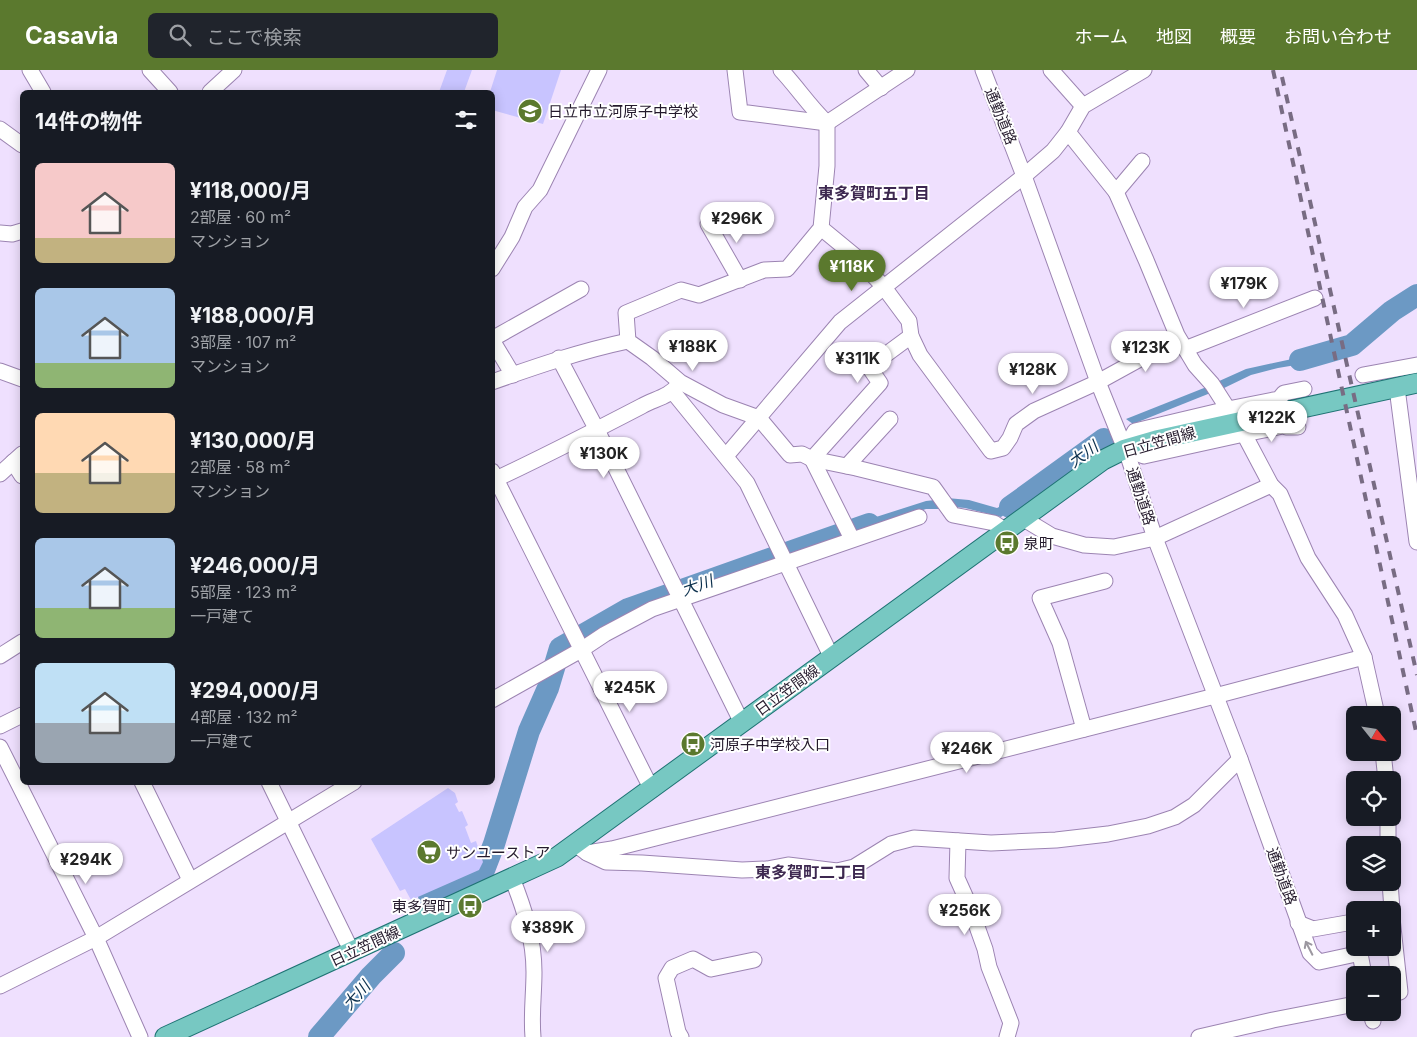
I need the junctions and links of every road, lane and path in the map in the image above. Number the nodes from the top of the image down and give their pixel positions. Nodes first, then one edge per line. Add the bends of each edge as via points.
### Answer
1 (30, 70) edge
2 (150, 70) edge
3 (234, 70) edge
4 (599, 70) edge
5 (735, 70) edge
6 (781, 70) edge
7 (866, 70) edge
8 (906, 70) edge
9 (983, 70) edge
10 (1051, 70) edge
11 (1144, 70) edge
12 (881, 88) junction
13 (42, 90) edge
14 (168, 90) edge
15 (212, 90) edge
16 (1082, 106) junction
17 (827, 124) junction
18 (0, 129) edge
19 (1068, 132) junction
20 (20, 144) edge
21 (1142, 161) dead end
22 (1024, 176) junction
23 (1116, 192) junction
24 (708, 224) dead end
25 (821, 228) junction
26 (20, 232) edge
27 (0, 233) edge
28 (495, 264) edge
29 (740, 280) junction
30 (883, 286) junction
31 (582, 289) dead end
32 (1315, 298) dead end
33 (911, 336) junction
34 (495, 338) edge
35 (628, 341) junction
36 (1182, 343) junction
37 (495, 345) edge
38 (559, 358) junction
39 (1417, 365) edge
40 (0, 371) edge
41 (513, 375) junction
42 (1362, 375) dead end
43 (20, 378) edge
44 (495, 381) edge
45 (1098, 382) junction
46 (1417, 384) edge
47 (676, 387) junction
48 (1397, 388) junction
49 (1304, 389) dead end
50 (1228, 409) junction
51 (759, 418) junction
52 (890, 419) dead end
53 (1298, 427) dead end
54 (597, 430) junction
55 (1244, 434) junction
56 (1125, 449) junction
57 (726, 456) junction
58 (18, 458) edge
59 (812, 460) junction
60 (847, 466) junction
61 (0, 474) edge
62 (495, 477) edge
63 (495, 479) edge
64 (1271, 484) junction
65 (919, 517) dead end
66 (1024, 519) junction
67 (1007, 532) junction
68 (850, 534) junction
69 (1155, 538) junction
70 (1417, 542) edge
71 (783, 557) junction
72 (1105, 581) dead end
73 (677, 593) junction
74 (20, 643) edge
75 (577, 643) junction
76 (0, 656) edge
77 (1364, 657) junction
78 (832, 658) junction
79 (1215, 696) junction
80 (495, 698) edge
81 (1375, 706) edge
82 (20, 716) edge
83 (742, 722) junction
84 (0, 726) edge
85 (1084, 729) junction
86 (0, 748) edge
87 (1240, 759) junction
88 (143, 785) edge
89 (269, 785) edge
90 (349, 785) edge
91 (652, 790) junction
92 (288, 823) junction
93 (958, 841) junction
94 (582, 849) junction
95 (512, 878) junction
96 (190, 880) junction
97 (1298, 923) junction
98 (1346, 923) edge
99 (96, 938) junction
100 (352, 952) junction
101 (1347, 956) edge
102 (754, 960) dead end
103 (0, 986) edge
104 (1346, 1006) edge
105 (140, 1037) edge
106 (165, 1037) edge
107 (533, 1037) edge
108 (681, 1037) edge
109 (1007, 1037) edge
110 (1200, 1037) edge

1 - 13 street
2 - 14 street
3 - 15 street
4 - 28 street via 540,190 525,207
5 - 17 street via 740,112
6 - 17 street
7 - 12 street
8 - 12 street
9 - 22 street, 通勤道路
10 - 16 street
11 - 16 street
12 - 17 street
16 - 19 street
17 - 25 street
18 - 20 street
19 - 22 street via 1053,151
19 - 23 street
21 - 23 street
22 - 30 street
22 - 45 street, 通勤道路
23 - 36 street
24 - 29 street
25 - 29 street via 787,269 764,270
25 - 30 street via 855,256
26 - 27 street
29 - 35 street via 699,295 681,290 626,312
30 - 33 street via 909,321
30 - 51 street via 840,322
31 - 34 street
32 - 36 street
33 - 45 street via 920,355 991,451 1003,448 1016,424 1034,412
33 - 59 street via 868,367 880,383
35 - 38 street
35 - 47 street via 652,358
36 - 45 street
36 - 50 street
37 - 41 street
38 - 41 street
38 - 54 street
39 - 42 street
40 - 43 street
41 - 44 street
45 - 56 street, 通勤道路
46 - 48 main road, 日立笠間線
47 - 51 street
47 - 54 street
47 - 57 street
48 - 56 main road, 日立笠間線
48 - 70 street
49 - 50 street via 1284,393 1279,399
50 - 56 street via 1135,431
51 - 57 street
51 - 59 street via 790,455 802,454
52 - 60 street
53 - 55 street via 1283,426
54 - 62 street
54 - 73 street
55 - 56 street via 1144,456
55 - 64 street
56 - 66 main road, 日立笠間線 via 1103,460
56 - 69 street, 通勤道路
57 - 71 street via 747,483
58 - 61 street
59 - 60 street
59 - 68 street
60 - 67 street via 933,488 953,515 994,524
63 - 75 street
64 - 69 street
64 - 77 street via 1280,494 1308,558 1346,615
65 - 68 street
66 - 67 main road, 日立笠間線
66 - 69 street via 1052,536 1084,544 1114,547
67 - 78 main road, 日立笠間線
68 - 71 street
69 - 79 street, 通勤道路
71 - 73 street
71 - 78 street
72 - 85 street via 1040,598 1060,643
73 - 75 street via 605,634
73 - 83 street
74 - 76 street
75 - 80 street via 555,664
75 - 91 street
77 - 79 street
77 - 81 street
78 - 83 main road, 日立笠間線
79 - 85 street
79 - 87 street, 通勤道路
82 - 84 street
83 - 91 main road, 日立笠間線
85 - 94 street via 612,849
86 - 99 street
87 - 93 street via 1194,805 1175,817 1148,826 1056,840
87 - 97 street, 通勤道路
88 - 96 street
89 - 92 street
90 - 92 street
91 - 94 main road, 日立笠間線
92 - 96 street
92 - 100 street
93 - 94 street via 914,838 891,844 854,867 837,871 788,865 742,870 606,862
93 - 109 street via 957,878 1011,1023
94 - 95 main road, 日立笠間線
95 - 100 main road, 日立笠間線
95 - 107 street via 525,912 532,945
96 - 99 street
97 - 98 street via 1313,928
101 -> 97 street, 通勤道路 via 1319,962 1310,953
99 - 103 street
99 - 105 street
100 - 106 main road, 日立笠間線
102 - 108 street via 711,969 692,959 672,968 666,978
104 - 110 street

